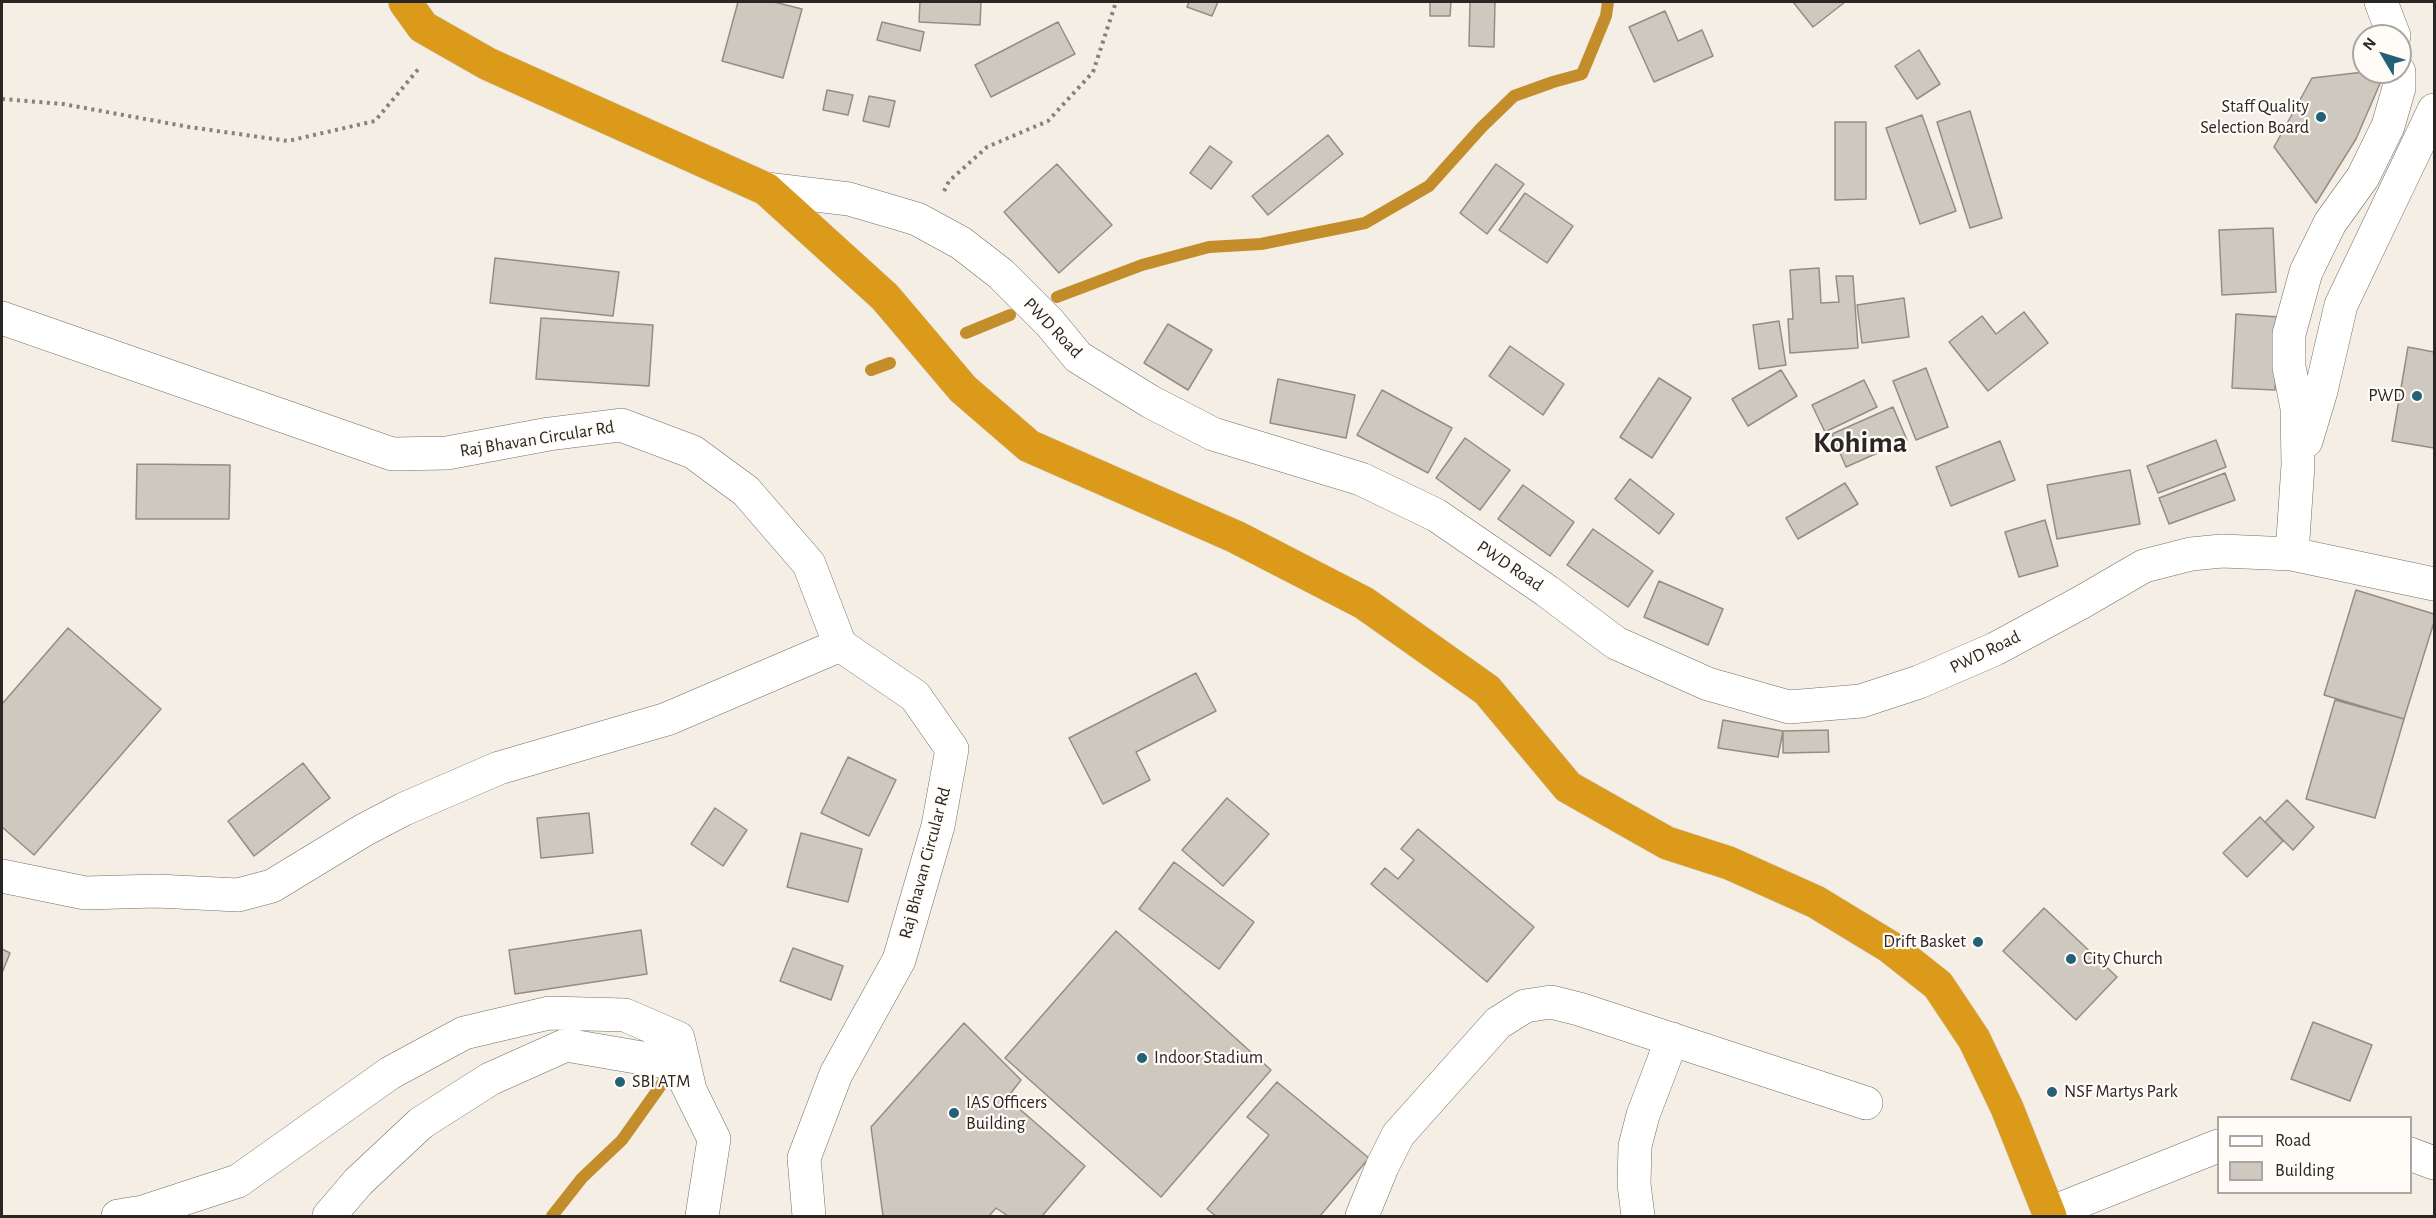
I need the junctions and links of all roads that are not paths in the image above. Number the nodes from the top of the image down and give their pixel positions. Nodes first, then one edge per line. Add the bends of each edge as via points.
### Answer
1 (405, 2) edge
2 (2382, 2) edge
3 (2390, 24) edge
4 (2399, 84) edge
5 (2434, 110) edge
6 (766, 189) junction
7 (2, 318) edge
8 (2298, 465) junction
9 (2292, 554) junction
10 (2434, 584) edge
11 (840, 645) junction
12 (2, 876) edge
13 (1672, 1039) junction
14 (690, 1090) junction
15 (1866, 1103) dead end
16 (2217, 1146) edge
17 (2412, 1155) edge
18 (2434, 1163) edge
19 (2050, 1215) edge
20 (118, 1216) edge
21 (329, 1216) edge
22 (702, 1216) edge
23 (809, 1216) edge
24 (1362, 1216) edge
25 (1638, 1216) edge

1 - 6 highway via 423,27 488,64
2 - 3 street
4 - 8 street via 2388,126 2363,177 2330,223 2306,272 2289,334
5 - 8 street via 2342,305
6 - 9 street, PWD Road via 849,199 927,224 961,243 1001,274 1078,357 1151,402 1213,435 1361,479 1436,515 1616,643 1708,684 1789,707 1861,701 1919,682 1995,649 2144,566 2222,551
6 - 19 highway via 885,297 963,389 1029,446 1236,537 1364,603 1487,690 1568,787 1667,843 1729,863 1816,902 1890,947 1938,985 1974,1039
7 - 11 street, Raj Bhavan Circular Rd via 392,454 447,453 621,425 693,452 746,491 809,564
8 - 9 street
9 - 10 street, PWD Road
11 - 12 street via 667,719 499,768 404,809 272,886 238,895 85,893
11 - 23 street, Raj Bhavan Circular Rd via 915,696 952,749 938,826 899,960 836,1074 804,1158
13 - 15 street
13 - 24 street via 1551,1002 1525,1006 1498,1023 1398,1135
13 - 25 street via 1635,1146
14 - 20 street via 678,1038 625,1016 549,1013 464,1033 390,1072 237,1181 143,1212
14 - 21 street via 677,1064 566,1045 490,1079 421,1123 358,1182
14 - 22 street via 714,1139
16 - 19 street
17 - 18 street

